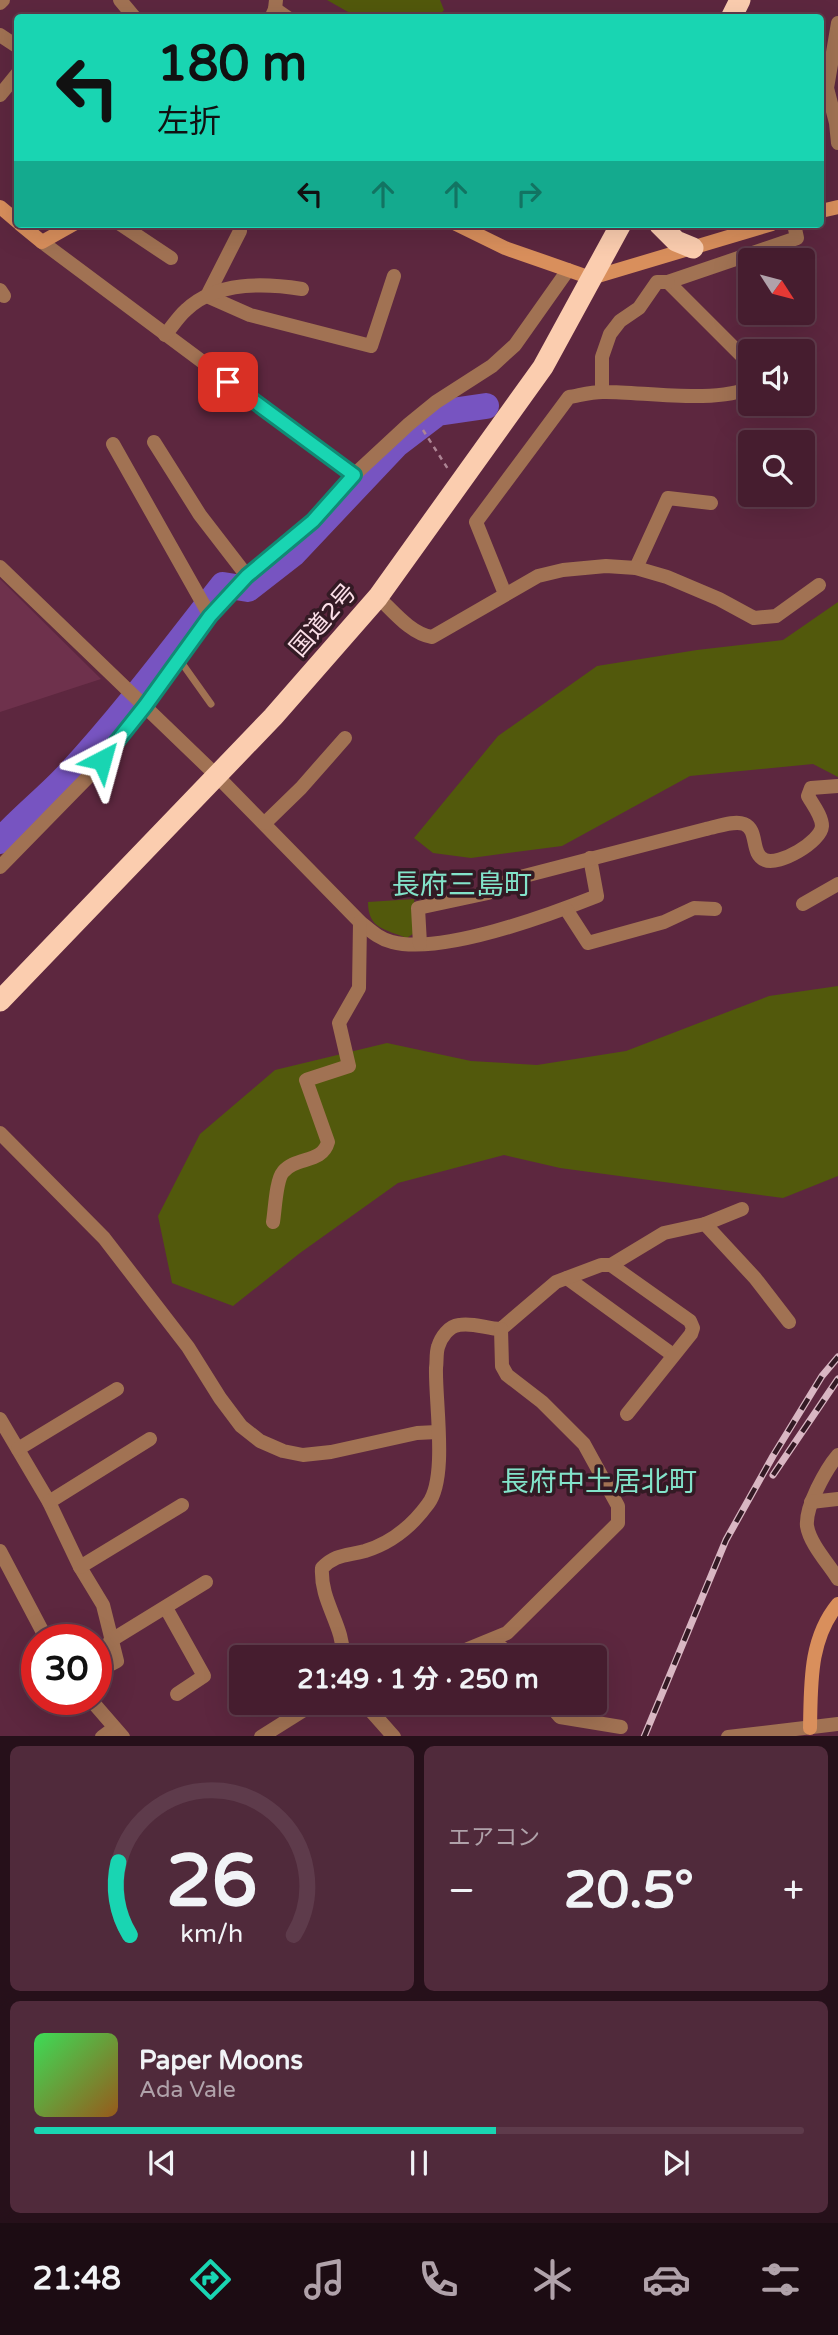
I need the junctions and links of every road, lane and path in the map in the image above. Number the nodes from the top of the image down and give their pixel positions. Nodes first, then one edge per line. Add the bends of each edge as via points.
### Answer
1 (120, 0) edge
2 (132, 14) edge
3 (838, 23) edge
4 (14, 78) edge
5 (0, 95) edge
6 (838, 143) edge
7 (0, 207) edge
8 (14, 219) edge
9 (25, 228) edge
10 (67, 228) edge
11 (126, 228) edge
12 (464, 228) edge
13 (619, 228) edge
14 (663, 228) edge
15 (759, 228) edge
16 (795, 228) edge
17 (240, 231) dead end
18 (42, 242) junction
19 (693, 248) junction
20 (171, 258) dead end
21 (568, 270) junction
22 (394, 276) dead end
23 (591, 278) junction
24 (668, 282) junction
25 (302, 289) dead end
26 (206, 296) junction
27 (165, 335) junction
28 (738, 352) edge
29 (602, 387) junction
30 (738, 394) edge
31 (425, 433) dead end
32 (155, 442) dead end
33 (113, 444) dead end
34 (449, 471) dead end
35 (354, 475) junction
36 (711, 503) dead end
37 (0, 566) edge
38 (636, 568) junction
39 (240, 584) junction
40 (819, 585) dead end
41 (505, 594) junction
42 (378, 597) junction
43 (207, 610) junction
44 (179, 659) junction
45 (141, 702) junction
46 (211, 704) dead end
47 (345, 738) dead end
48 (217, 776) junction
49 (838, 786) edge
50 (265, 823) junction
51 (590, 858) junction
52 (0, 867) edge
53 (838, 884) edge
54 (803, 904) dead end
55 (566, 909) junction
56 (715, 909) dead end
57 (360, 922) junction
58 (420, 944) junction
59 (0, 1001) edge
60 (0, 1133) edge
61 (743, 1209) dead end
62 (273, 1222) dead end
63 (705, 1224) junction
64 (611, 1265) junction
65 (567, 1278) junction
66 (789, 1322) dead end
67 (501, 1329) junction
68 (673, 1355) junction
69 (117, 1389) dead end
70 (627, 1414) dead end
71 (0, 1419) edge
72 (438, 1432) junction
73 (150, 1439) dead end
74 (18, 1449) junction
75 (838, 1455) edge
76 (838, 1499) edge
77 (49, 1502) junction
78 (811, 1502) junction
79 (182, 1505) dead end
80 (0, 1551) edge
81 (80, 1567) junction
82 (838, 1579) edge
83 (206, 1582) dead end
84 (838, 1604) edge
85 (166, 1608) junction
86 (39, 1624) edge
87 (107, 1624) edge
88 (112, 1640) edge
89 (486, 1642) junction
90 (342, 1645) edge
91 (478, 1645) edge
92 (496, 1645) edge
93 (112, 1647) edge
94 (112, 1664) edge
95 (177, 1694) dead end
96 (101, 1715) edge
97 (296, 1715) edge
98 (375, 1715) edge
99 (558, 1715) edge
100 (838, 1724) edge
101 (621, 1727) dead end
102 (810, 1728) junction
103 (113, 1734) edge
104 (263, 1736) edge
105 (393, 1736) edge
106 (737, 1736) edge

1 - 2 street
3 - 6 street via 827,88
4 - 5 street
7 - 8 main road
9 - 18 main road
10 - 18 main road
11 - 20 street
12 - 21 main road
13 - 23 highway, 国道2号
14 - 19 highway via 676,241
15 - 19 main road
16 - 24 street via 797,238
17 - 26 street
18 - 27 street
19 - 23 main road
21 - 23 main road
21 - 35 street via 515,345 426,410
22 - 26 street via 371,346 250,315
23 - 42 highway, 国道2号 via 543,367
24 - 28 street
24 - 29 street via 657,282 639,308 610,334 602,357
25 - 26 street via 233,287
26 - 27 street via 187,309
27 - 35 street
29 - 30 street
29 - 41 street via 569,397 476,522
31 - 34 path
32 - 39 street
33 - 43 street
35 - 39 street via 313,521
36 - 38 street via 668,498
37 - 45 street
38 - 40 street via 719,599 754,618 776,616
38 - 41 street via 563,570 538,576
39 - 43 street
41 - 42 street via 432,637 413,628
42 - 48 highway, 国道2号
43 - 44 street
44 - 45 street
44 - 46 lane
45 - 48 street
45 - 52 street via 88,777
47 - 50 street
48 - 50 street
48 - 59 highway, 国道2号
49 - 51 street via 811,788 808,796 822,829 810,845 775,862 757,855 751,829 734,823
50 - 57 street
51 - 55 street via 597,896
51 - 58 street via 509,880 488,893 418,908
53 - 54 street
55 - 56 street via 588,943 664,922 694,908
55 - 58 street via 467,937
57 - 58 street via 394,943
57 - 62 street via 359,988 339,1023 349,1066 306,1080 328,1142 326,1150 284,1171
60 - 72 street via 104,1238 188,1347 234,1417 260,1441 303,1455
61 - 63 street
63 - 64 street via 664,1233
63 - 66 street
64 - 65 street
64 - 68 street via 690,1321 691,1334
65 - 67 street via 556,1282
65 - 68 street
67 - 72 street via 457,1325 447,1330 437,1347
67 - 89 street via 502,1366 507,1375 584,1444 618,1507 618,1523 521,1621
68 - 70 street
69 - 74 street
71 - 74 street
72 - 90 street via 436,1491 429,1503 390,1541 332,1558 322,1569 322,1589
73 - 77 street
74 - 77 street
75 - 78 street
76 - 78 street
77 - 81 street
78 - 82 street via 807,1524 811,1539
79 - 81 street
80 - 86 street
81 - 87 street via 103,1605
83 - 85 street
84 - 102 main road via 815,1646
85 - 88 street
85 - 95 street via 204,1676
89 - 91 street
89 - 92 street
93 - 94 street via 117,1661
96 - 103 street
97 - 104 street
98 - 105 street
99 - 101 street
100 - 102 street
102 - 106 street

